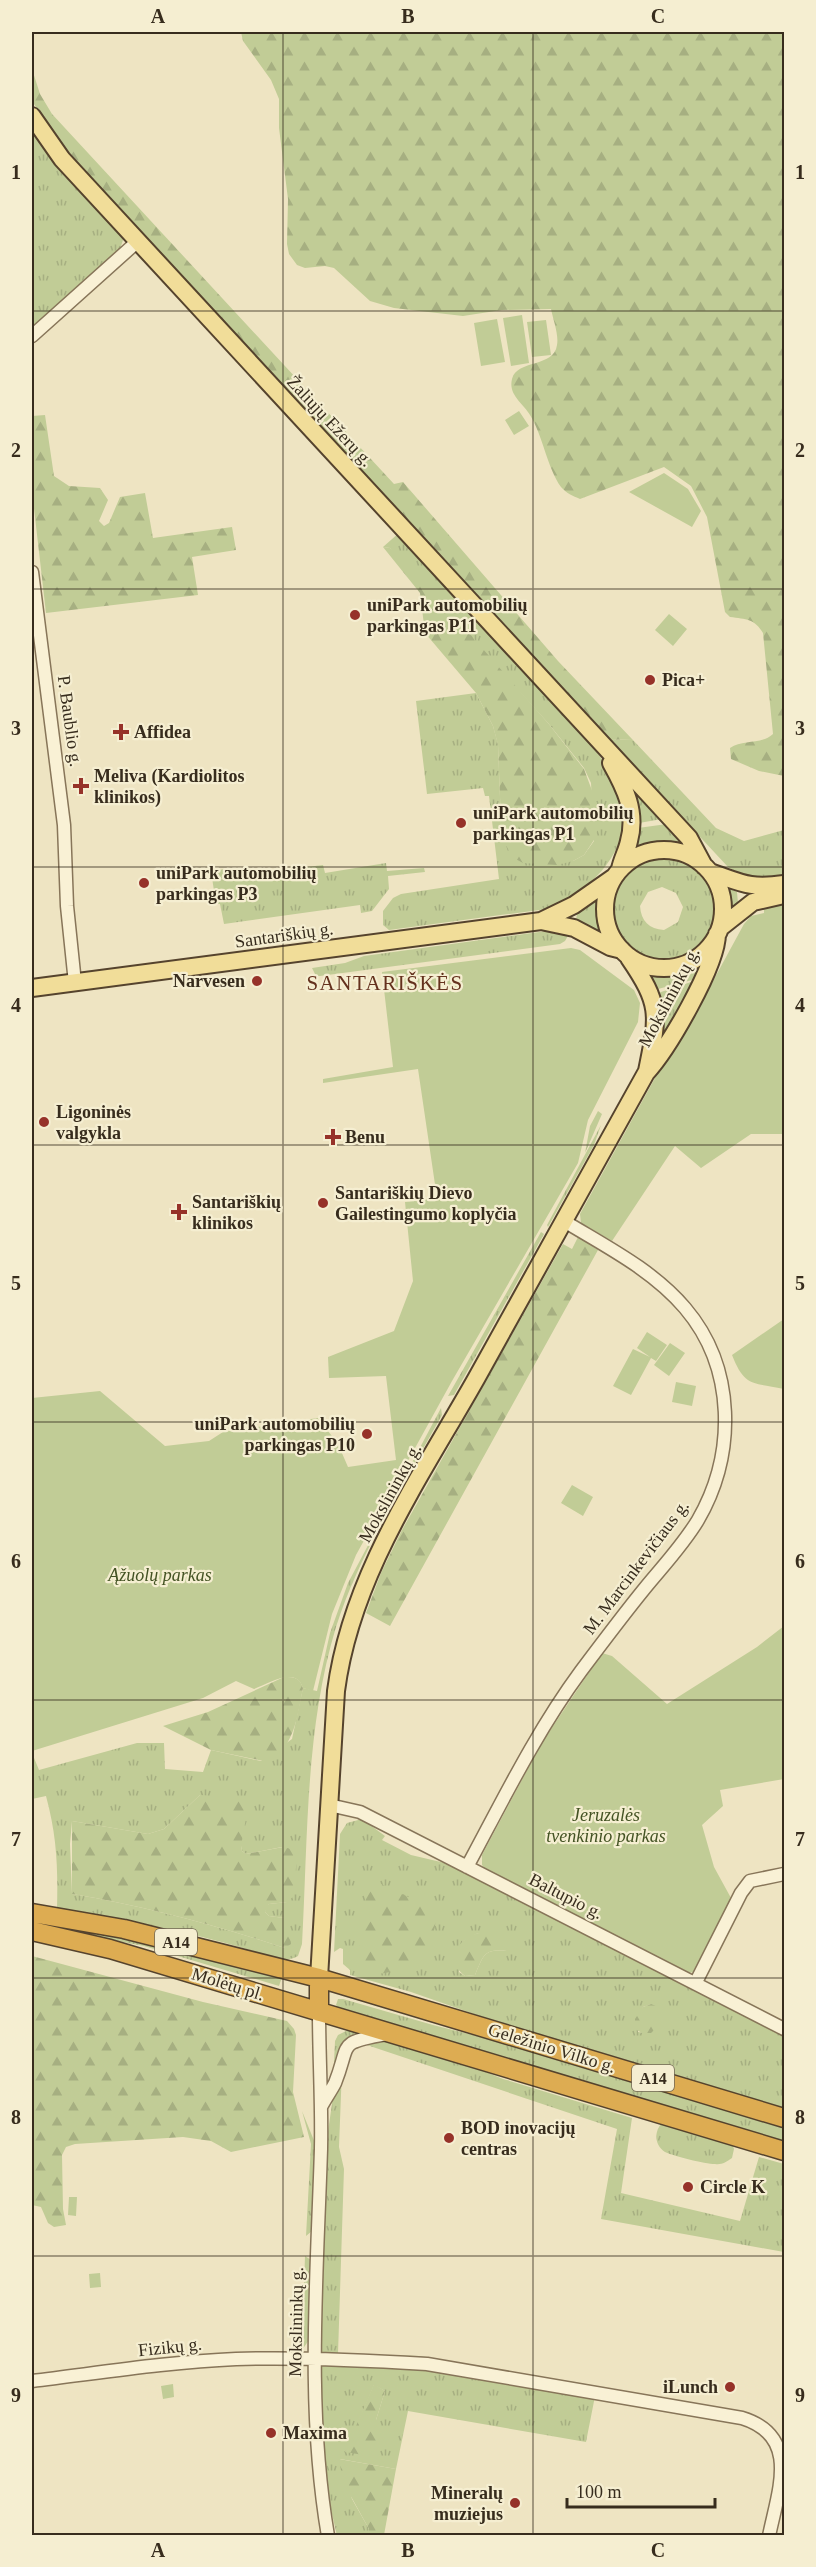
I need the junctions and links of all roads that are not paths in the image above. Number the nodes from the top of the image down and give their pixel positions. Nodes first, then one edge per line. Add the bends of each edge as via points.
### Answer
1 (32, 116) edge
2 (138, 241) junction
3 (32, 336) edge
4 (32, 572) edge
5 (604, 749) junction
6 (707, 868) junction
7 (617, 873) junction
8 (784, 884) edge
9 (784, 894) edge
10 (541, 921) junction
11 (719, 931) junction
12 (624, 952) junction
13 (75, 982) junction
14 (32, 988) edge
15 (646, 1073) junction
16 (564, 1221) junction
17 (328, 1805) junction
18 (467, 1867) junction
19 (784, 1874) edge
20 (32, 1913) edge
21 (32, 1931) edge
22 (319, 1978) junction
23 (696, 1982) junction
24 (319, 2012) junction
25 (784, 2029) edge
26 (390, 2033) junction
27 (320, 2108) junction
28 (784, 2118) edge
29 (784, 2151) edge
30 (313, 2359) junction
31 (32, 2381) edge
32 (328, 2535) edge
33 (770, 2535) edge

1 - 2 main road, Žaliųjų Ežerų g. via 62,159
2 - 3 street
2 - 5 main road, Žaliųjų Ežerų g.
4 - 13 street, P. Baublio g. via 64,825 66,906
5 - 6 main road, Žaliųjų Ežerų g. via 689,838
5 - 7 main road, Žaliųjų Ežerų g. via 632,814 629,841
6 - 7 main road via 681,852 655,850 636,857
6 - 8 main road via 746,886
6 - 11 main road via 723,904
7 - 10 main road, Santariškių g. via 574,905
7 - 12 main road via 609,889 606,915 608,927
9 - 11 main road via 753,902
10 - 12 main road, Santariškių g. via 574,928
10 - 13 main road, Santariškių g.
11 - 12 main road via 701,955 678,966 652,967
11 - 15 main road, Mokslininkų g. via 711,963 663,1051
12 - 15 main road, Mokslininkų g. via 648,987 655,1006 656,1029
13 - 14 main road, Santariškių g.
15 - 16 main road, Mokslininkų g.
16 - 17 main road, Mokslininkų g. via 395,1521 354,1608 336,1691
16 - 18 street, M. Marcinkevičiaus g. via 656,1281 694,1320 711,1352 723,1391 726,1412 722,1454 711,1494 696,1522 551,1714
17 - 18 street, Baltupio g. via 360,1812
17 - 22 main road, Mokslininkų g.
18 - 23 street, Baltupio g.
19 - 23 street via 750,1881
20 - 22 highway, Molėtų pl. / A14 via 124,1929
21 - 24 highway, Molėtų pl. / A14 via 110,1949
22 - 24 highway
22 - 28 highway, Geležinio Vilko g. / A14
23 - 25 street, Baltupio g.
24 - 26 highway, Geležinio Vilko g. / A14
24 - 27 street, Mokslininkų g.
26 - 27 street, Mokslininkų g. via 356,2040 347,2046 335,2083
26 - 29 highway, Geležinio Vilko g. / A14
27 - 30 street, Mokslininkų g.
30 - 31 street, Fizikų g. via 234,2359
30 - 32 street, Mokslininkų g. via 319,2474
30 - 33 street, Fizikų g. via 427,2364 742,2418 760,2425 774,2439 782,2462

